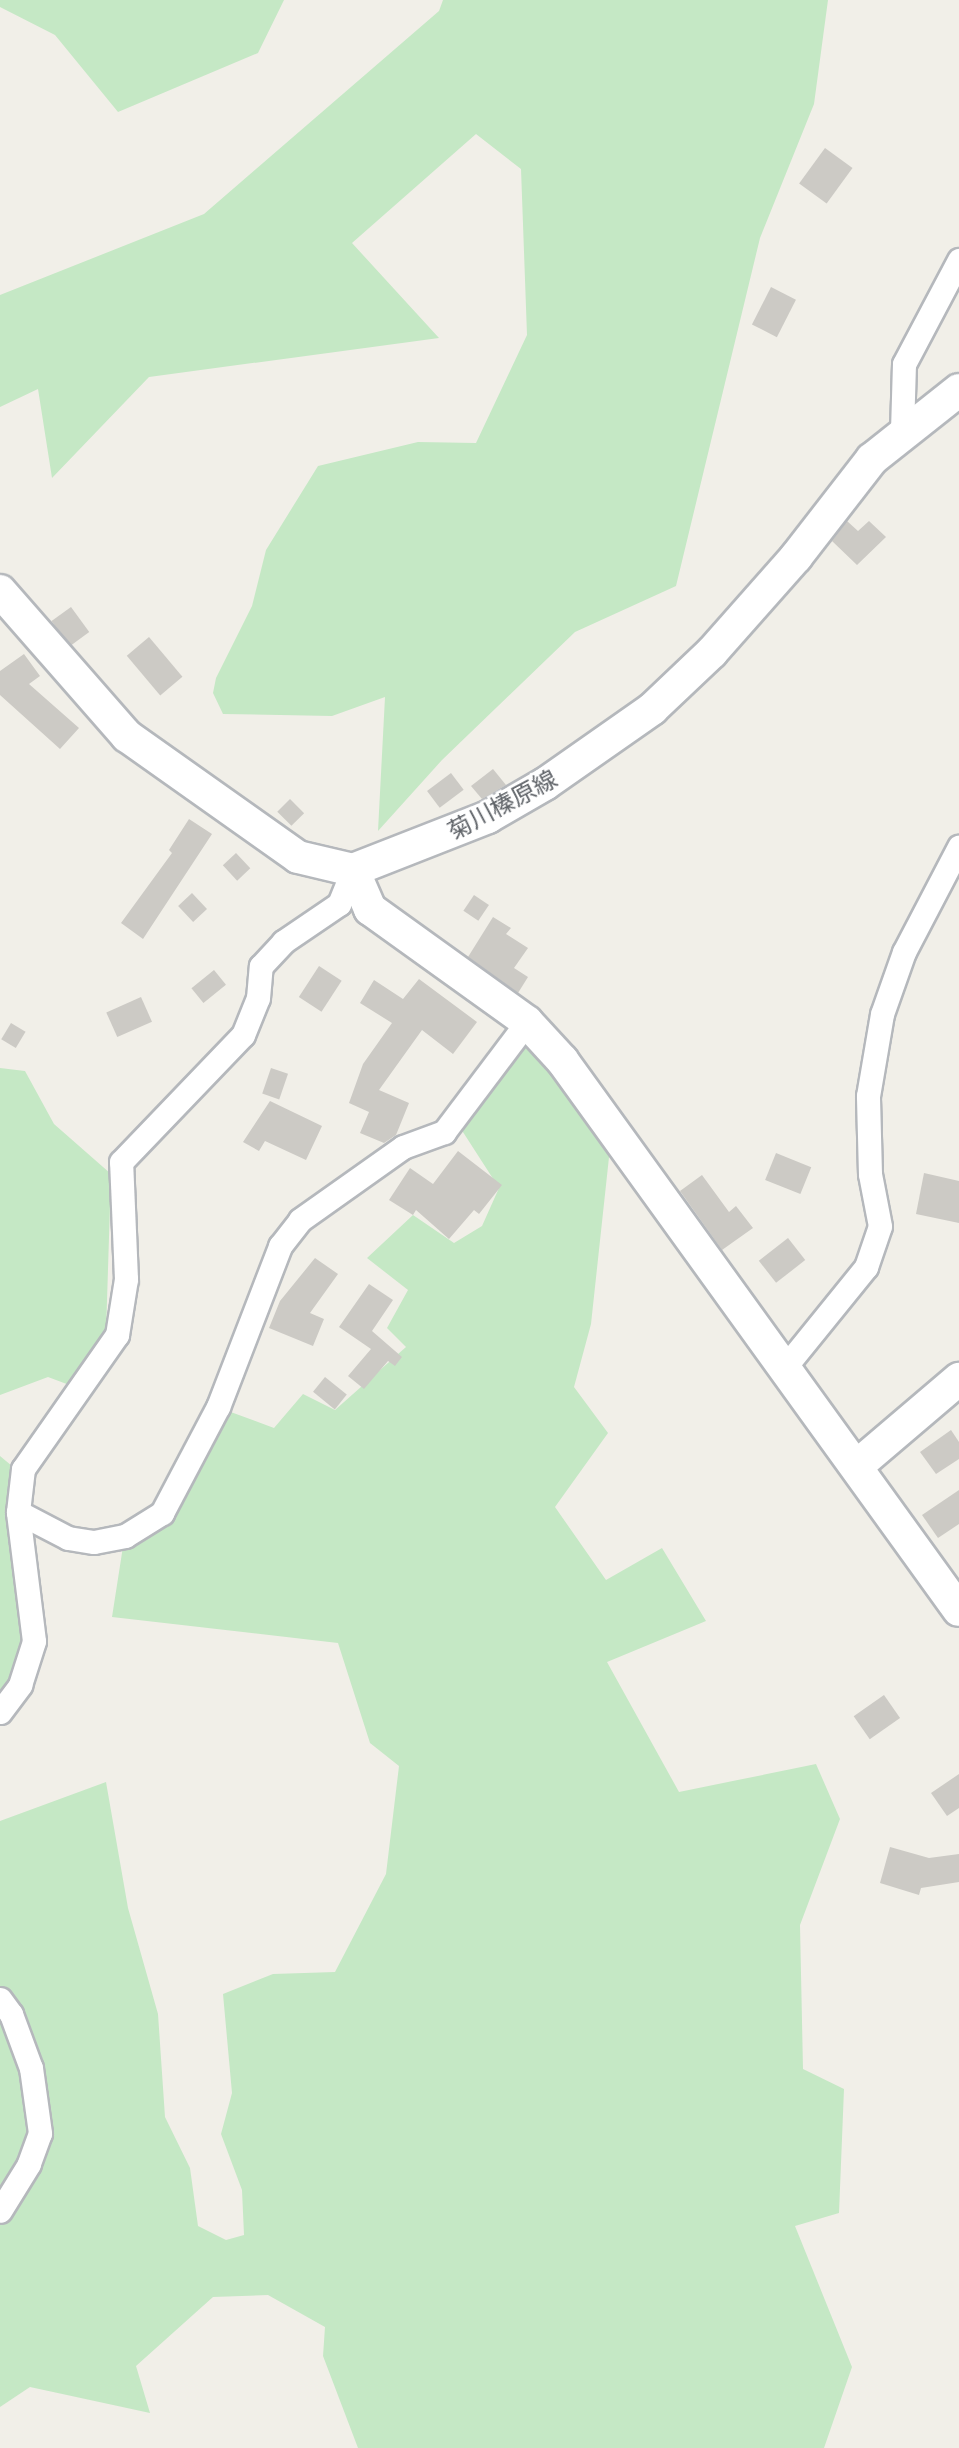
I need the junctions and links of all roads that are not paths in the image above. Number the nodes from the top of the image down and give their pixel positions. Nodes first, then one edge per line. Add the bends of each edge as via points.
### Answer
1 (959, 260) edge
2 (959, 390) edge
3 (902, 431) junction
4 (0, 591) edge
5 (959, 847) edge
6 (353, 870) junction
7 (527, 1023) junction
8 (785, 1367) junction
9 (959, 1379) edge
10 (858, 1465) junction
11 (18, 1512) junction
12 (959, 1610) edge
13 (0, 1712) edge
14 (0, 1999) edge
15 (0, 2211) edge

1 - 3 street via 904,364
2 - 3 main road, 菊川榛原線
3 - 6 main road, 菊川榛原線 via 872,459 796,557 712,652 652,709 545,784 488,817
4 - 6 main road via 127,736 298,857
5 - 8 street via 904,952 882,1014 868,1096 870,1174 880,1226 866,1268
6 - 7 main road via 370,909
6 - 11 street via 339,904 283,942 261,966 258,998 243,1035 121,1162 126,1279 117,1335 23,1469
7 - 8 main road via 562,1060
7 - 11 street via 444,1132 403,1147 293,1228 280,1246 218,1407 162,1513 125,1536 94,1542 68,1538
8 - 10 main road
9 - 10 main road
10 - 12 main road
11 - 13 street via 34,1641 20,1685
14 - 15 street via 11,2014 31,2068 40,2133 29,2164

